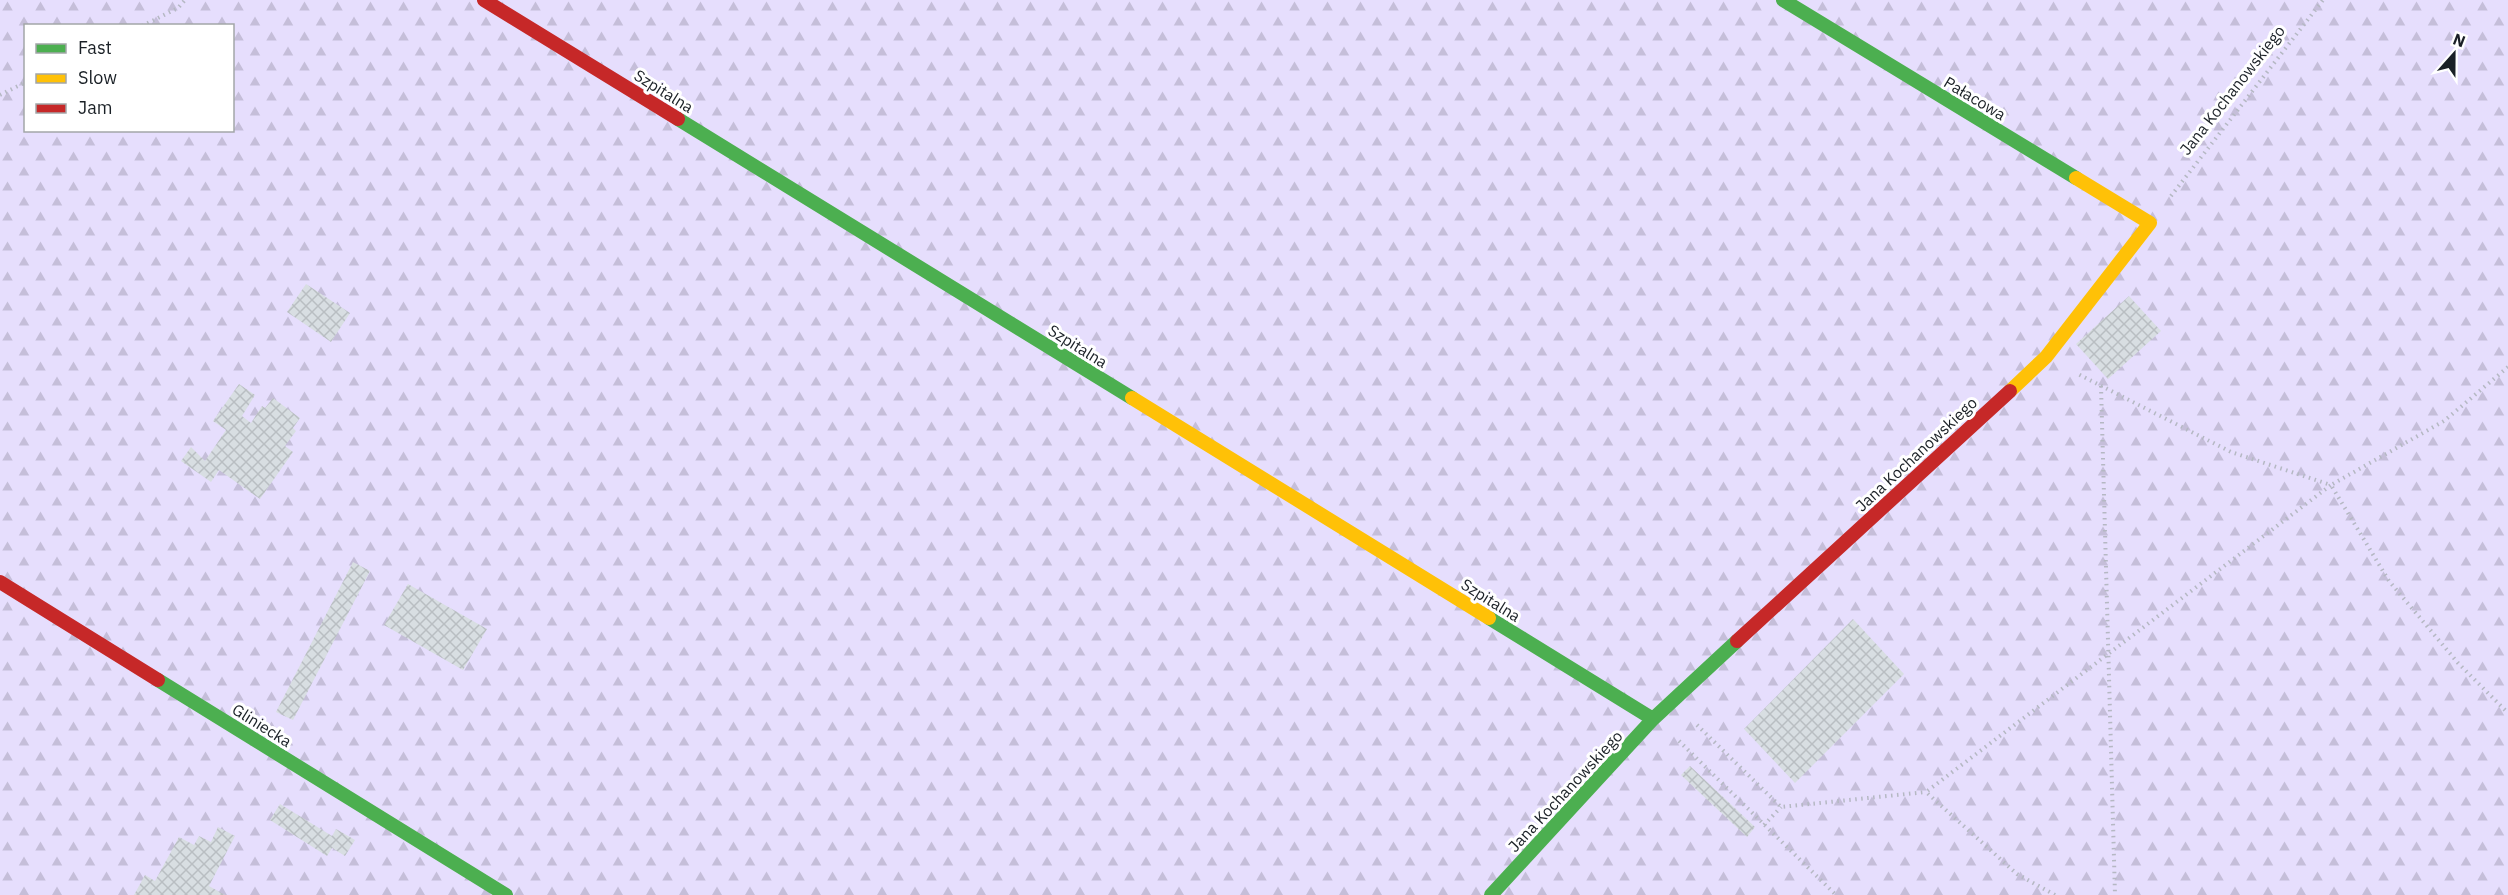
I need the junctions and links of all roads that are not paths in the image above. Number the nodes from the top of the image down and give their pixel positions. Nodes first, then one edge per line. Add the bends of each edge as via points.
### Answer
1 (484, 0) edge
2 (1783, 0) edge
3 (2150, 223) joint
4 (0, 582) edge
5 (1653, 719) junction
6 (506, 895) edge
7 (1491, 895) edge

1 - 5 street, Szpitalna
2 - 3 street, Pałacowa
3 - 5 street, Jana Kochanowskiego via 2046,357
4 - 6 street, Gliniecka
5 - 7 street, Jana Kochanowskiego

